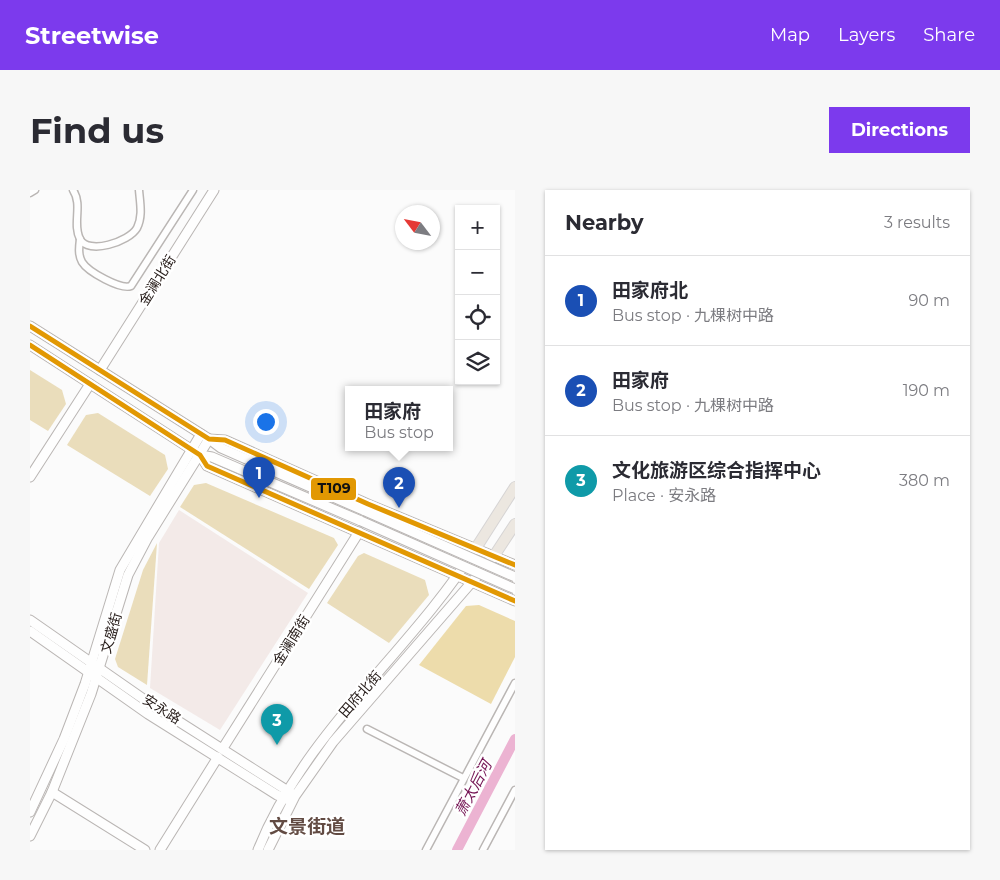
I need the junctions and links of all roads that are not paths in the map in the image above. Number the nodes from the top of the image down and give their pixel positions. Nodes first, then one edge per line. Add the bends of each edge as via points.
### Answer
1 (35, 190) edge
2 (74, 190) edge
3 (139, 190) edge
4 (193, 190) edge
5 (214, 190) edge
6 (30, 193) edge
7 (80, 239) junction
8 (30, 326) edge
9 (30, 345) edge
10 (100, 370) junction
11 (90, 384) junction
12 (205, 437) junction
13 (196, 452) junction
14 (30, 477) edge
15 (515, 487) edge
16 (515, 524) edge
17 (359, 532) junction
18 (476, 548) junction
19 (494, 556) junction
20 (515, 565) edge
21 (458, 577) junction
22 (515, 577) edge
23 (471, 582) junction
24 (515, 589) edge
25 (515, 601) edge
26 (30, 620) edge
27 (30, 631) edge
28 (92, 662) junction
29 (100, 668) junction
30 (89, 672) junction
31 (98, 678) junction
32 (515, 683) edge
33 (367, 730) dead end
34 (223, 748) junction
35 (218, 756) junction
36 (463, 778) junction
37 (515, 790) edge
38 (52, 792) junction
39 (290, 796) junction
40 (30, 812) edge
41 (30, 836) edge
42 (145, 850) edge
43 (160, 850) edge
44 (258, 850) edge
45 (268, 850) edge
46 (426, 850) edge
47 (483, 850) edge

1 - 6 street
2 - 7 street
3 - 7 street via 139,220 128,237 115,244 92,245
4 - 7 street via 131,286 116,285 85,266 79,255
5 - 10 main road, 金澜北街
8 - 10 main road
9 - 11 main road
10 - 12 main road
11 - 13 main road
11 - 14 main road
12 - 13 main road, 文盛街
12 - 18 main road via 225,440
12 - 22 main road, bridge via 220,448
13 - 17 main road via 208,466
13 - 24 main road, bridge
13 - 28 main road, 文盛街 via 120,570
13 - 29 main road, 文盛街 via 128,574
15 - 18 main road
16 - 19 main road
17 - 21 main road
17 - 34 main road, 金澜南街
18 - 19 main road
18 - 21 main road, 田府北街
19 - 20 main road
19 - 23 main road, 田府北街
21 - 23 main road
21 - 39 main road, 田府北街 via 325,735
23 - 25 main road
23 - 39 main road, 田府北街
26 - 28 main road, 安永路
27 - 30 main road, 安永路
28 - 29 main road, 安永路
28 - 30 main road, 文盛街
29 - 31 main road, 文盛街
29 - 34 main road, 安永路
30 - 31 main road, 安永路
30 - 40 main road, 文盛街 via 64,739
31 - 35 main road, 安永路 via 148,714
31 - 38 main road, 文盛街
32 - 36 street
33 - 36 street
34 - 39 main road, 安永路
35 - 39 main road, 安永路
35 - 43 main road
36 - 46 street
37 - 47 street
38 - 41 main road, 文盛街
38 - 42 main road
39 - 44 main road, 田府北街
39 - 45 main road, 田府北街

